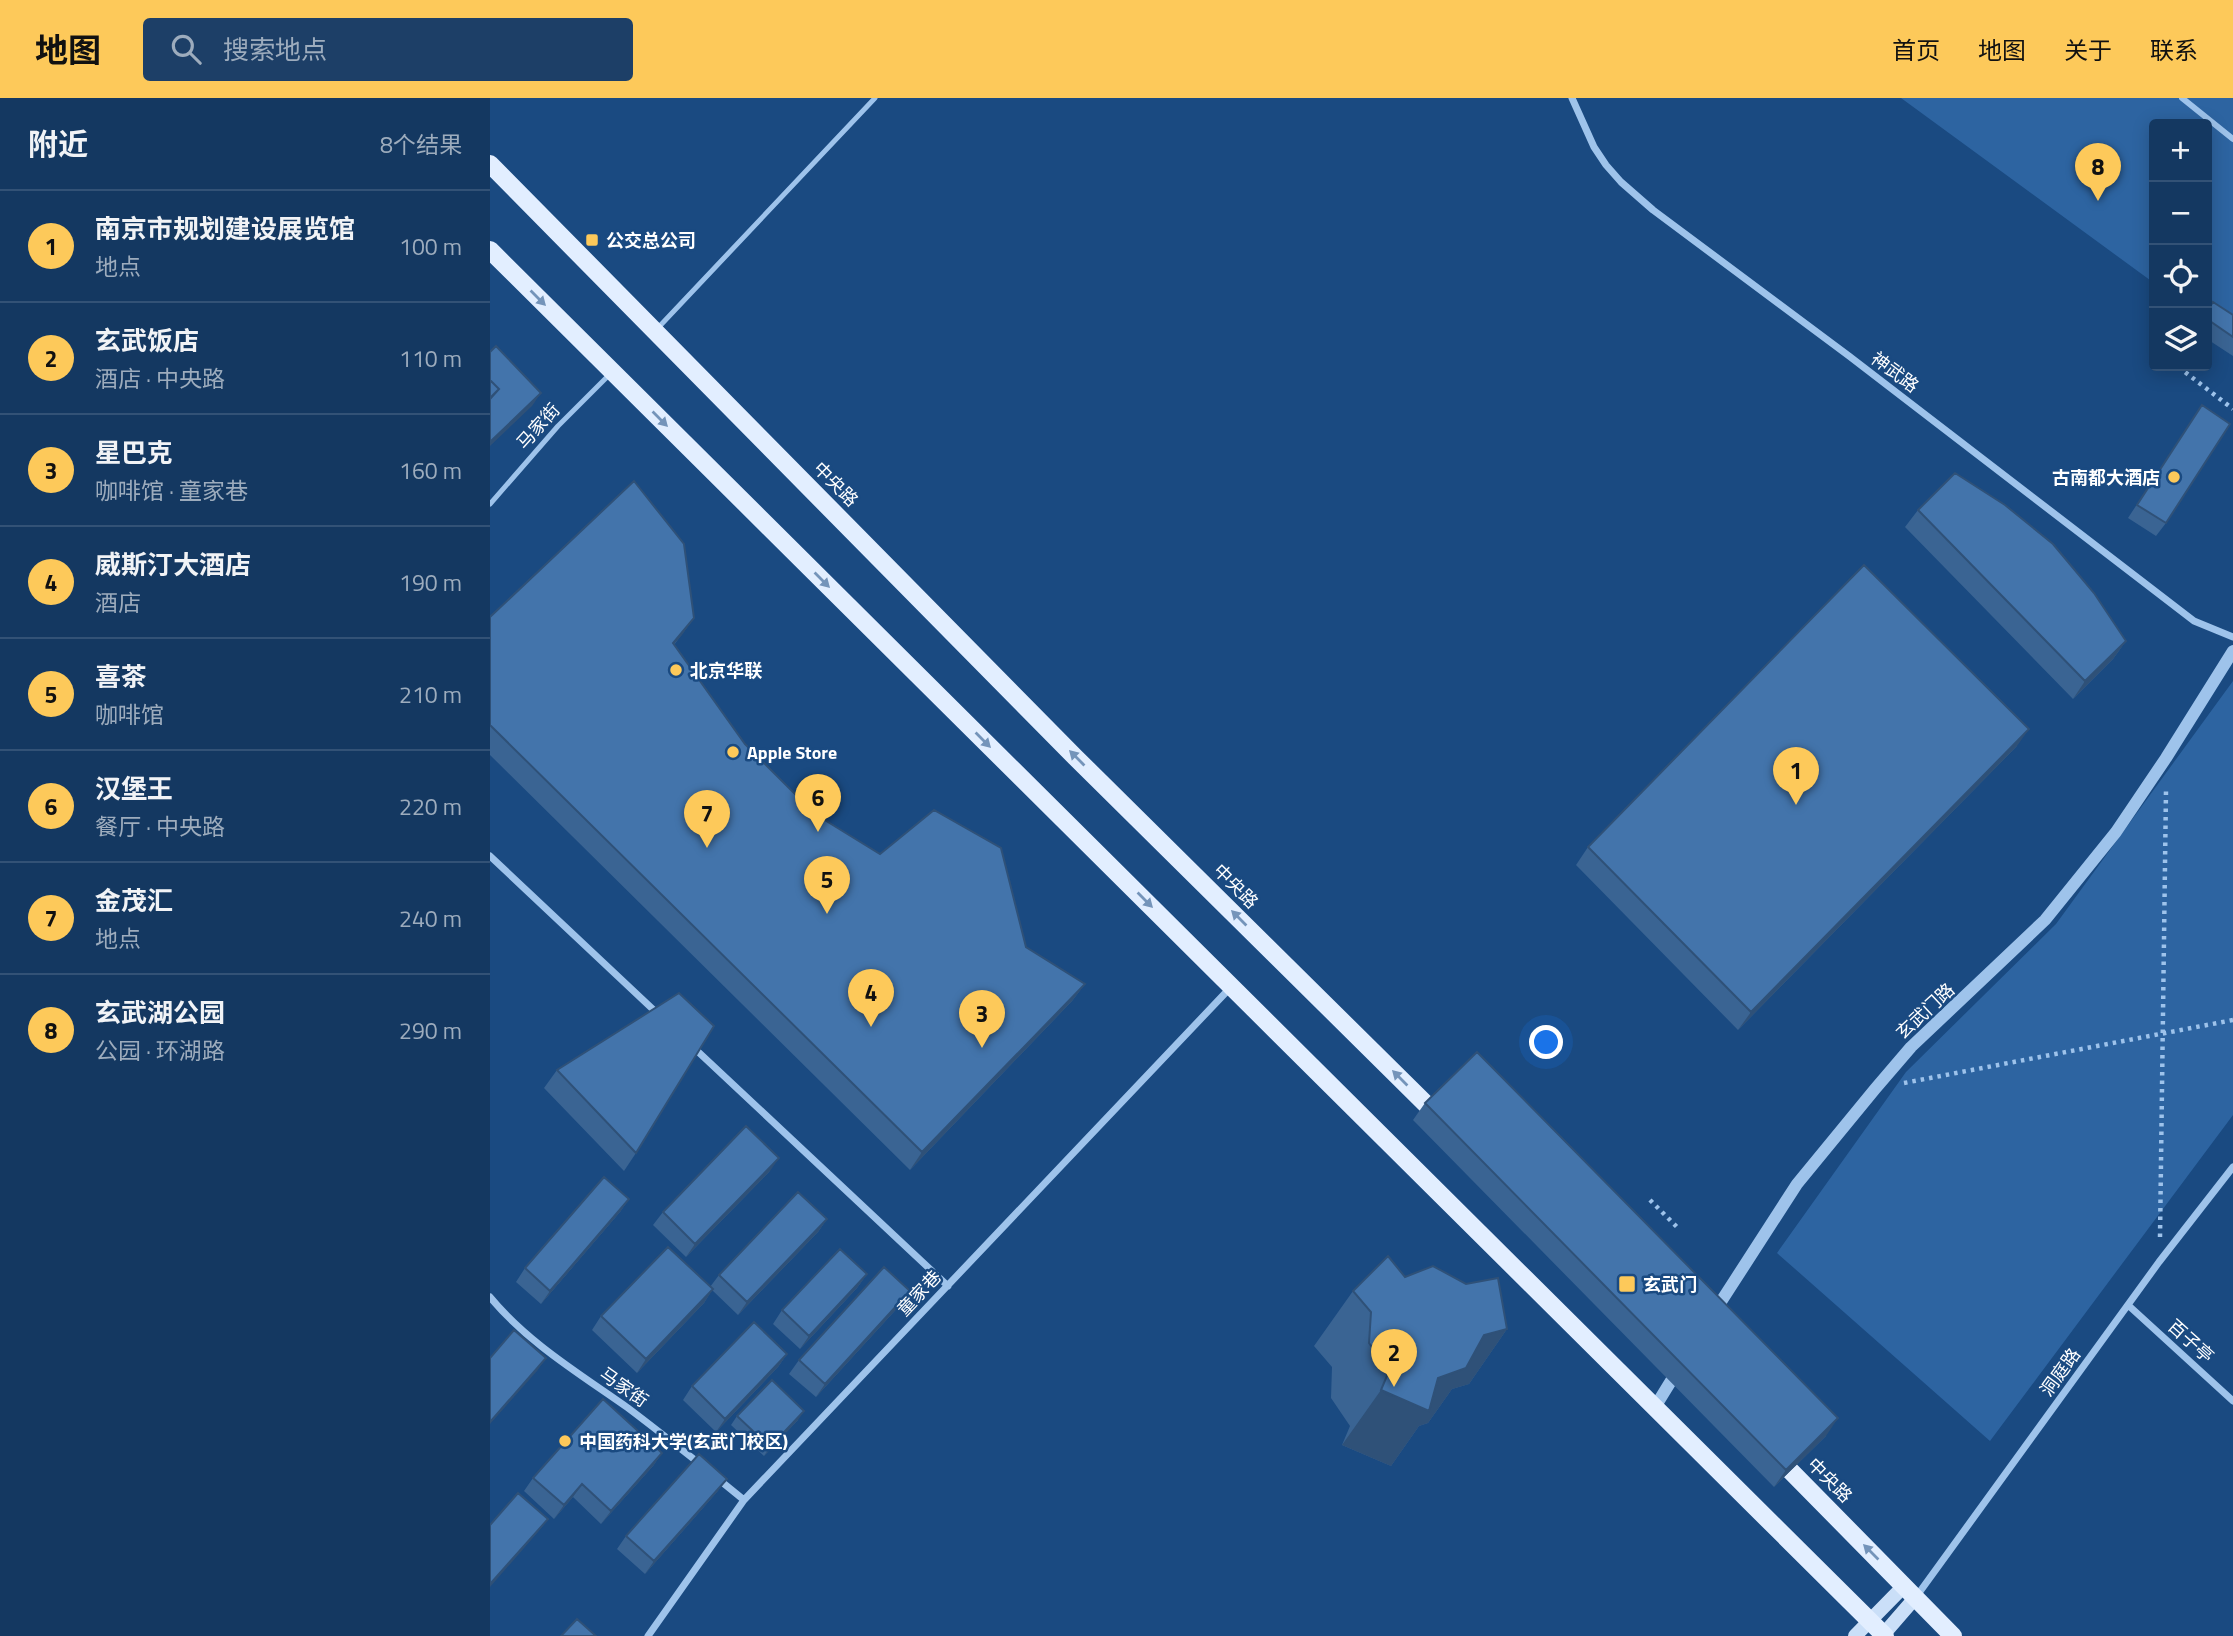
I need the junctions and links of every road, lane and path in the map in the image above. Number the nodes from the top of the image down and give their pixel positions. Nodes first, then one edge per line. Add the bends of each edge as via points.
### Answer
1 (875, 98) edge
2 (1572, 98) edge
3 (2182, 98) edge
4 (2233, 139) edge
5 (490, 164) edge
6 (490, 250) edge
7 (655, 330) junction
8 (612, 371) junction
9 (2184, 371) edge
10 (2231, 407) edge
11 (490, 504) edge
12 (2233, 637) edge
13 (2233, 651) edge
14 (2166, 758) junction
15 (490, 856) edge
16 (1232, 986) junction
17 (663, 1018) edge
18 (2233, 1020) edge
19 (2162, 1033) junction
20 (683, 1037) edge
21 (1875, 1088) junction
22 (1451, 1129) edge
23 (2233, 1167) edge
24 (1650, 1200) dead end
25 (1680, 1230) dead end
26 (2159, 1262) junction
27 (948, 1286) junction
28 (490, 1297) edge
29 (2128, 1306) junction
30 (1705, 1327) edge
31 (1684, 1361) edge
32 (2233, 1401) edge
33 (1655, 1407) junction
34 (1760, 1439) edge
35 (702, 1466) edge
36 (713, 1474) edge
37 (744, 1500) junction
38 (1910, 1592) junction
39 (1880, 1632) edge
40 (648, 1636) edge
41 (1855, 1636) edge
42 (1954, 1636) edge

1 - 7 lane
2 - 12 street, 神武路 via 1606,165 1653,210 2194,621
3 - 4 street
5 - 7 main road, 中央路
6 -> 8 main road
22 -> 7 main road, 中央路
8 - 11 lane, 马家街
8 -> 16 main road
9 - 10 path
13 - 14 street, 玄武门路
14 - 19 path
14 - 21 street, 玄武门路 via 2116,832 2045,920 1911,1047
15 - 17 street
16 - 27 street, 童家巷
16 - 33 main road
18 - 19 path
19 - 21 path
19 - 26 path
20 - 27 street
21 - 30 street, 玄武门路 via 1797,1184
23 - 26 street, 洞庭路
24 - 25 path
26 - 29 street, 洞庭路
27 - 37 street, 童家巷
28 - 35 street, 马家街 via 504,1315 568,1368
29 - 32 street, 百子亭
29 - 38 street, 洞庭路
31 - 33 street
33 - 39 main road
38 -> 34 main road, 中央路
36 - 37 street
37 - 40 street, 童家巷
38 - 39 main road
38 - 42 main road, 中央路
39 - 41 main road

